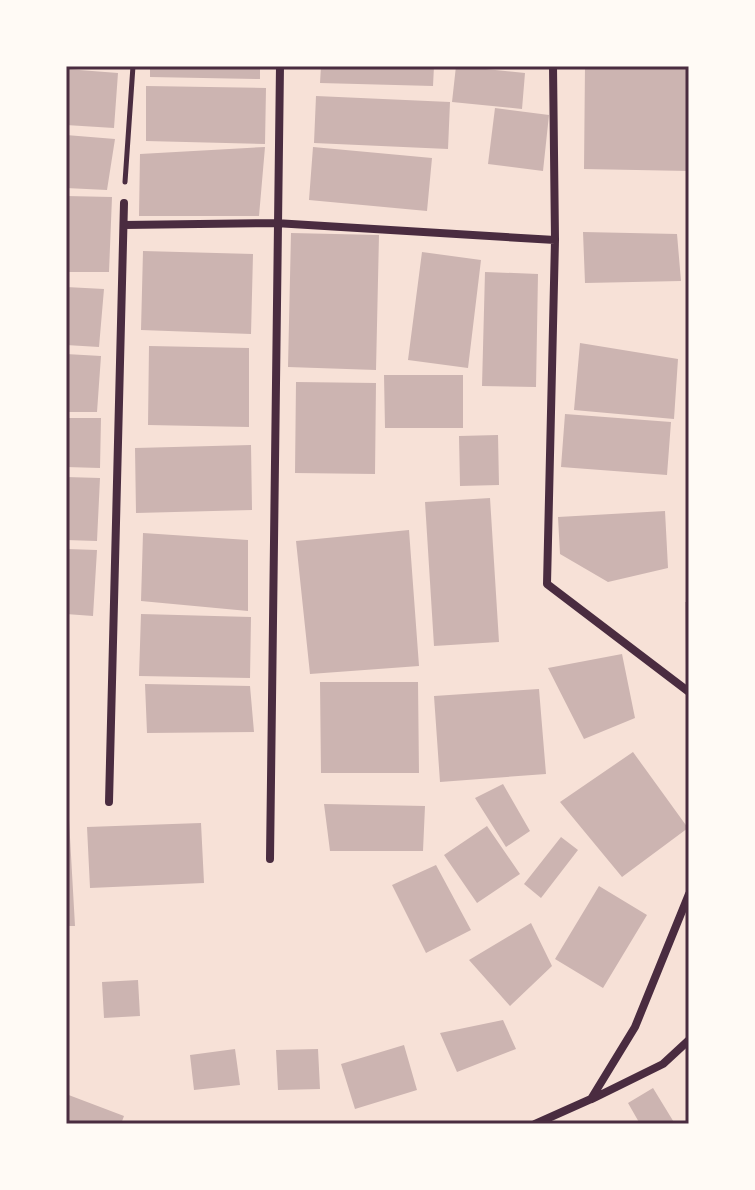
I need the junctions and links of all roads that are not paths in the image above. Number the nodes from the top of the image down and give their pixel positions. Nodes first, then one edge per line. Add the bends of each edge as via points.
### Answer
1 (280, 66) edge
2 (553, 66) edge
3 (124, 203) road end
4 (275, 223) junction
5 (124, 225) junction
6 (555, 240) junction
7 (689, 692) edge
8 (109, 802) dead end
9 (270, 859) dead end
10 (689, 894) edge
11 (689, 1040) edge
12 (591, 1099) junction
13 (535, 1124) edge

1 - 4 street
2 - 6 street
3 - 5 street
4 - 5 street
4 - 6 street
4 - 9 street
5 - 8 street
6 - 7 street via 547,584
10 - 12 street via 635,1027
11 - 12 street via 663,1064
12 - 13 street

